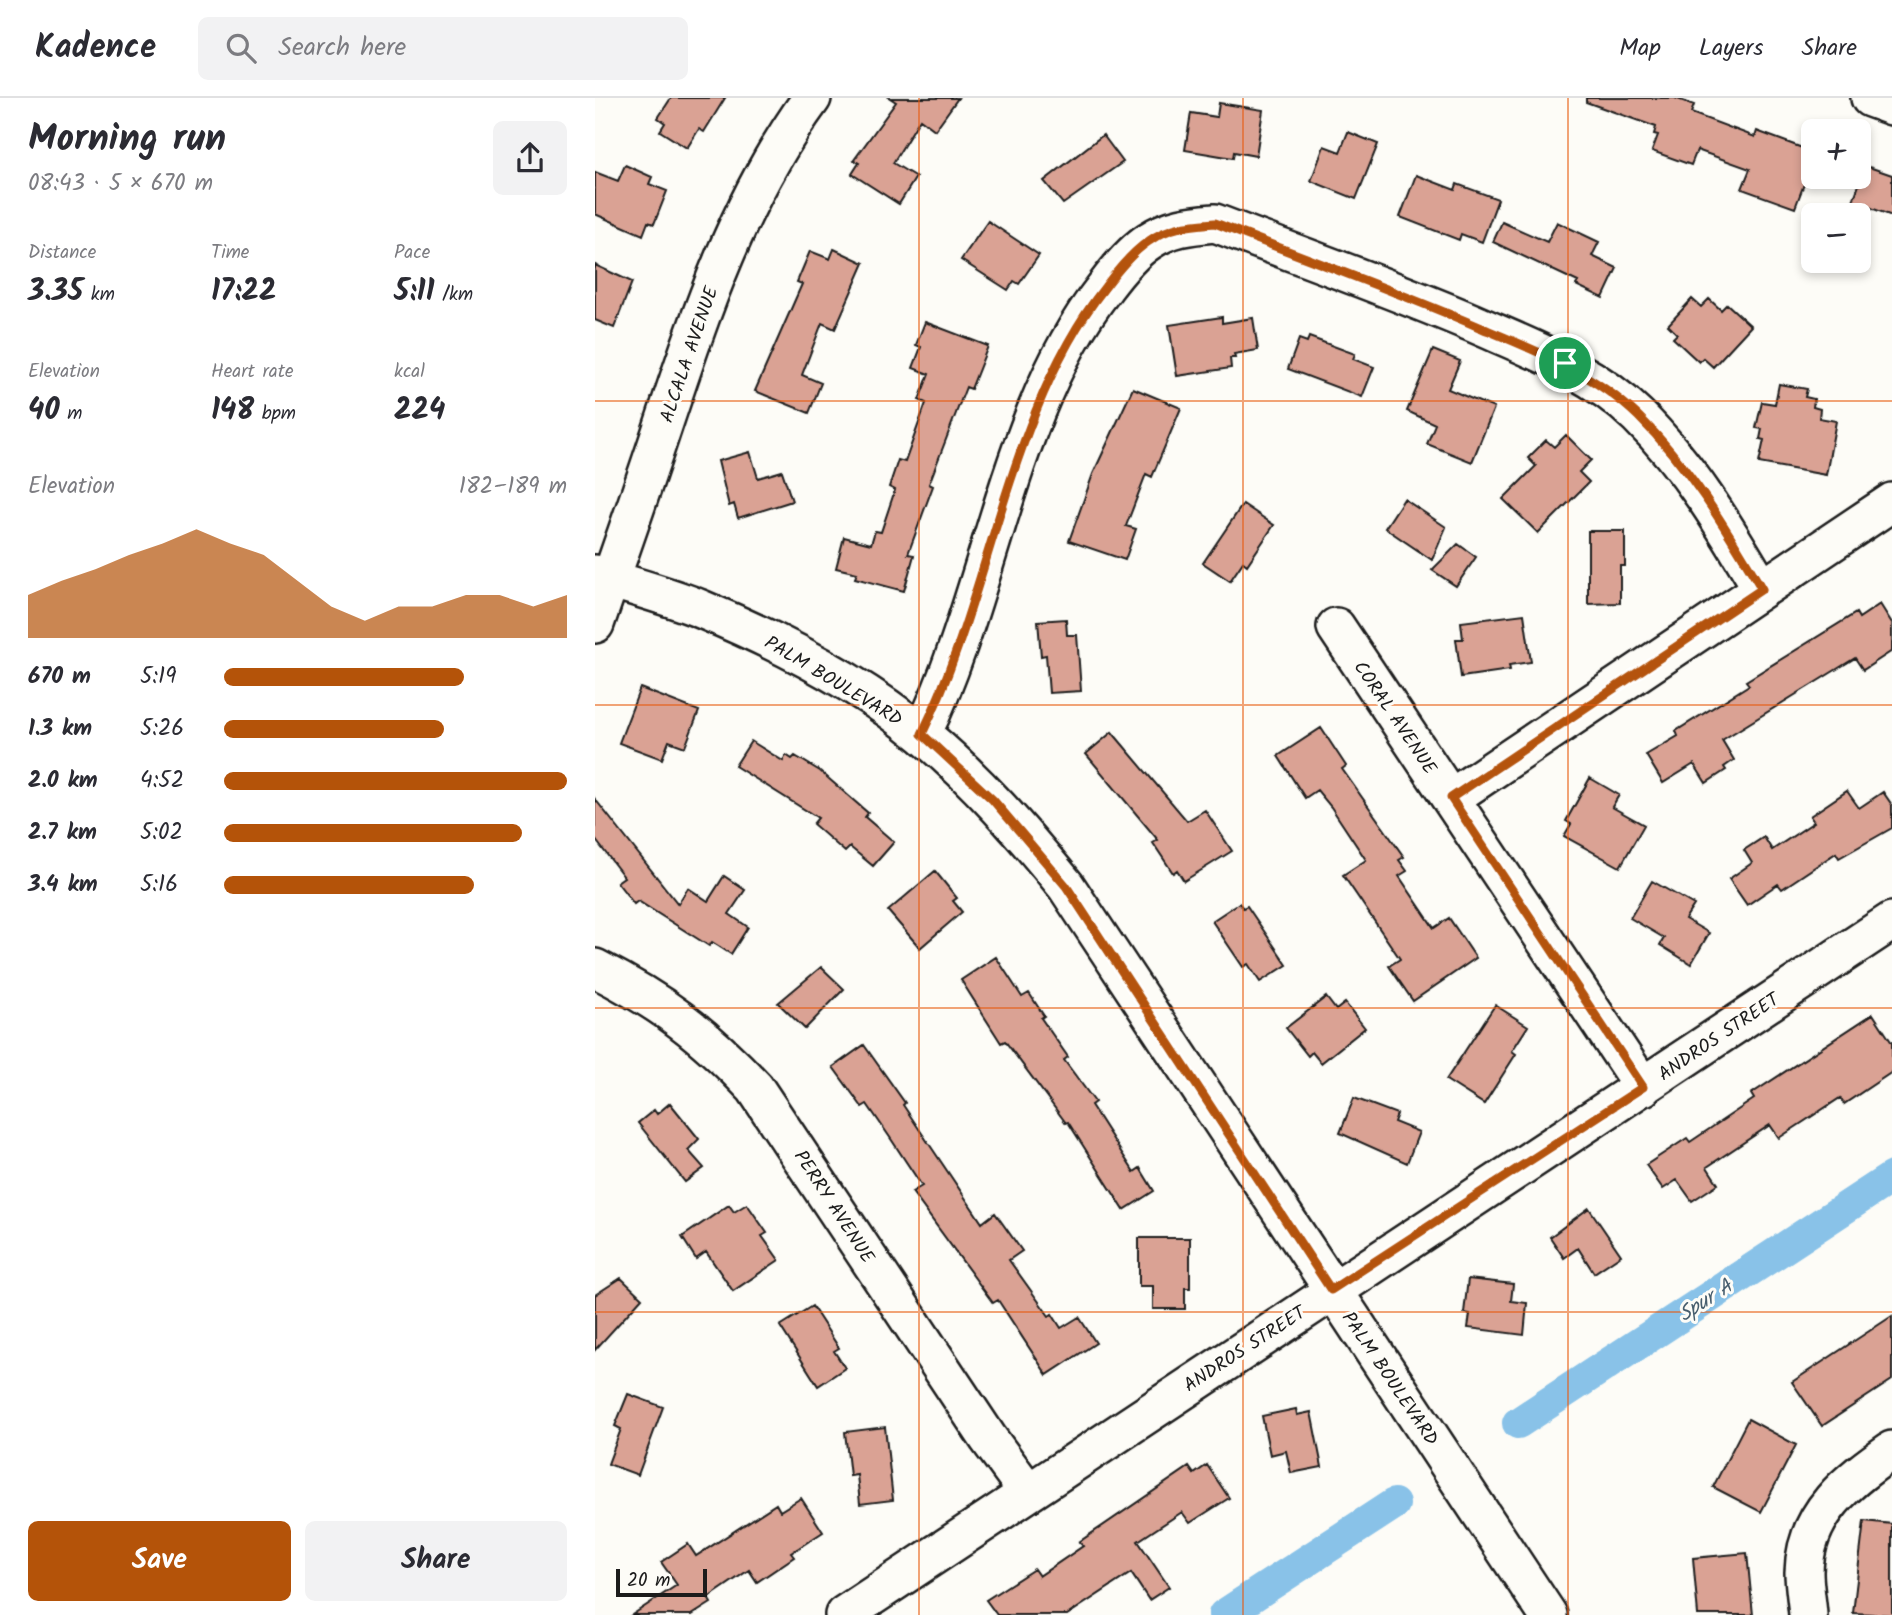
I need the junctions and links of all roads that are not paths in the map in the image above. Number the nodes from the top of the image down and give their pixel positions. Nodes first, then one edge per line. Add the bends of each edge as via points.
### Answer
1 (812, 98) edge
2 (1870, 98) edge
3 (1892, 106) edge
4 (1892, 502) edge
5 (603, 576) edge
6 (1762, 589) junction
7 (595, 624) edge
8 (1336, 627) dead end
9 (922, 734) junction
10 (1451, 798) junction
11 (1892, 921) edge
12 (595, 968) edge
13 (1643, 1087) junction
14 (1331, 1290) junction
15 (1892, 1450) edge
16 (1027, 1491) junction
17 (844, 1615) edge
18 (1548, 1615) edge
19 (1808, 1615) edge

1 - 5 street, ALCALA AVENUE via 762,175 731,237
2 - 3 street
4 - 6 street
5 - 7 street, ALCALA AVENUE
5 - 9 street, PALM BOULEVARD via 699,608 766,638 849,684
6 - 9 street via 1673,454 1605,388 1565,363 1432,306 1215,223 1177,226 1148,241 1119,269 1090,305 1068,344 1039,406 958,651
6 - 10 street
8 - 10 street, CORAL AVENUE
9 - 14 street, PALM BOULEVARD via 993,800 1066,886
10 - 13 street, CORAL AVENUE
11 - 13 street, ANDROS STREET
12 - 16 street, PERRY AVENUE via 670,1011 712,1043 755,1088
13 - 14 street, ANDROS STREET
14 - 16 street, ANDROS STREET
14 - 18 street, PALM BOULEVARD
15 - 19 street via 1848,1480 1826,1506 1804,1570
16 - 17 street, ANDROS STREET

